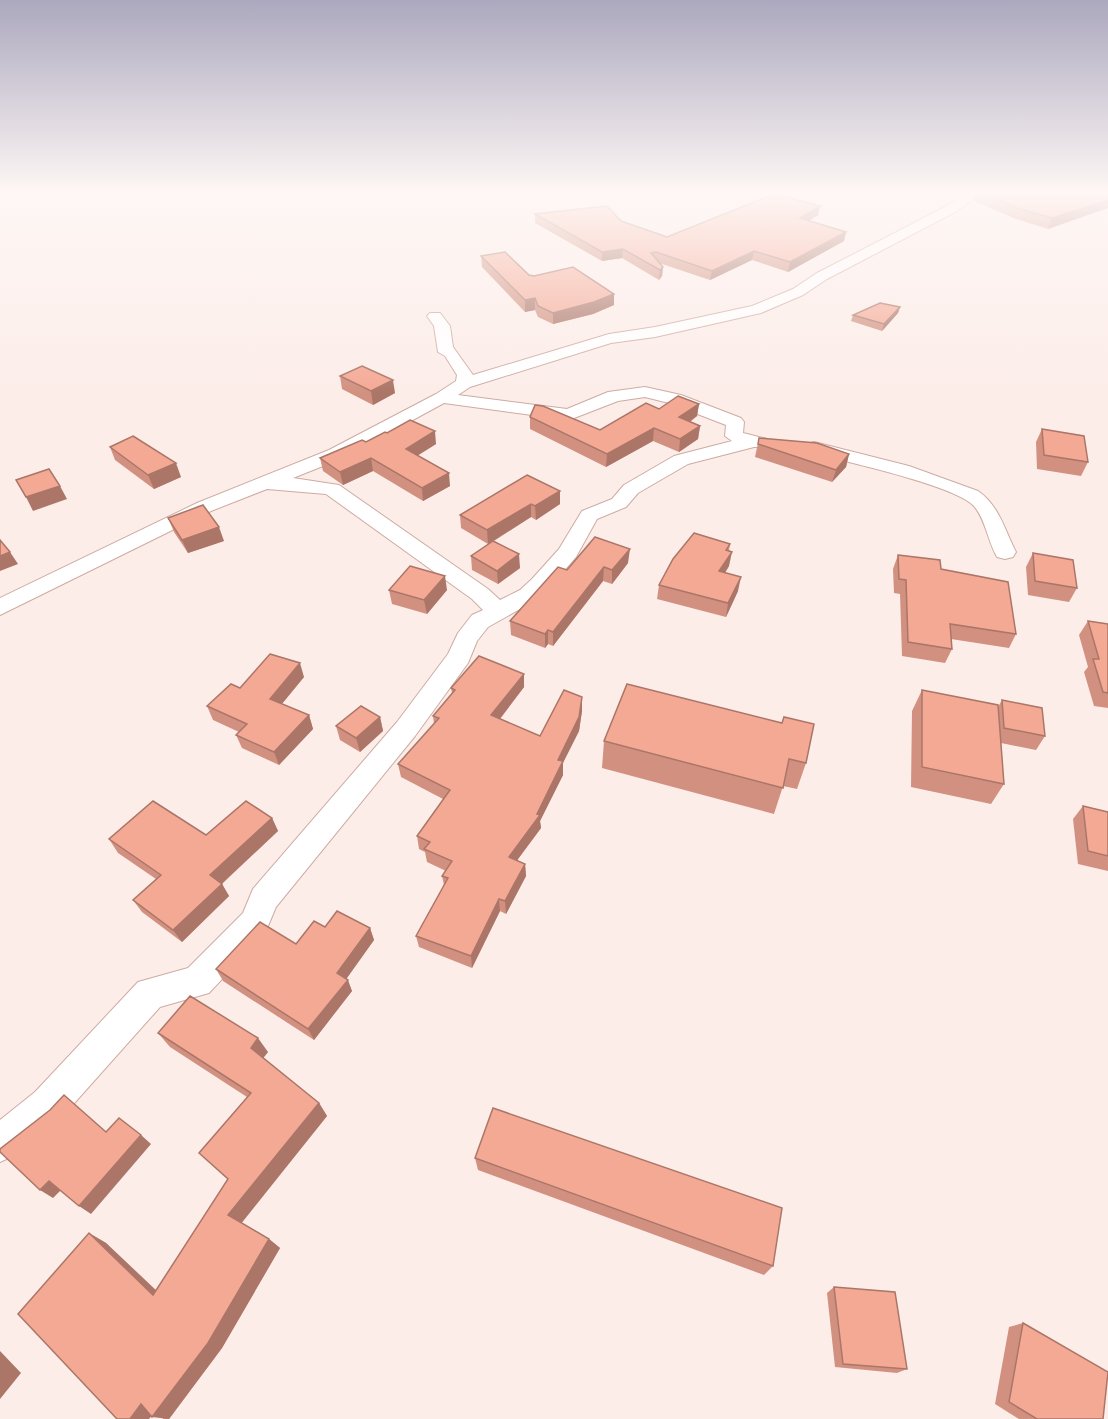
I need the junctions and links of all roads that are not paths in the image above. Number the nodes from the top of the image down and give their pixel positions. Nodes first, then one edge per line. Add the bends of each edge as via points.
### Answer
1 (852, 260) edge
2 (435, 316) dead end
3 (464, 383) junction
4 (442, 398) junction
5 (751, 442) junction
6 (262, 485) junction
7 (1005, 552) dead end
8 (0, 607) edge
9 (498, 611) junction
10 (0, 1143) edge

1 - 3 street via 798,292 756,310 609,339
2 - 3 street via 442,326 446,352 465,375
3 - 4 street
4 - 5 street via 569,415 614,396 645,392 735,422 734,436
4 - 6 street via 336,454
5 - 7 street via 829,450 966,492 981,502
5 - 9 street via 681,460 631,489 619,503 589,515 568,552 540,584
6 - 8 street via 194,512
6 - 9 street via 332,489 480,594
9 - 10 street via 480,621 466,639 459,657 406,729 264,899 254,923 197,982 150,993 48,1105

